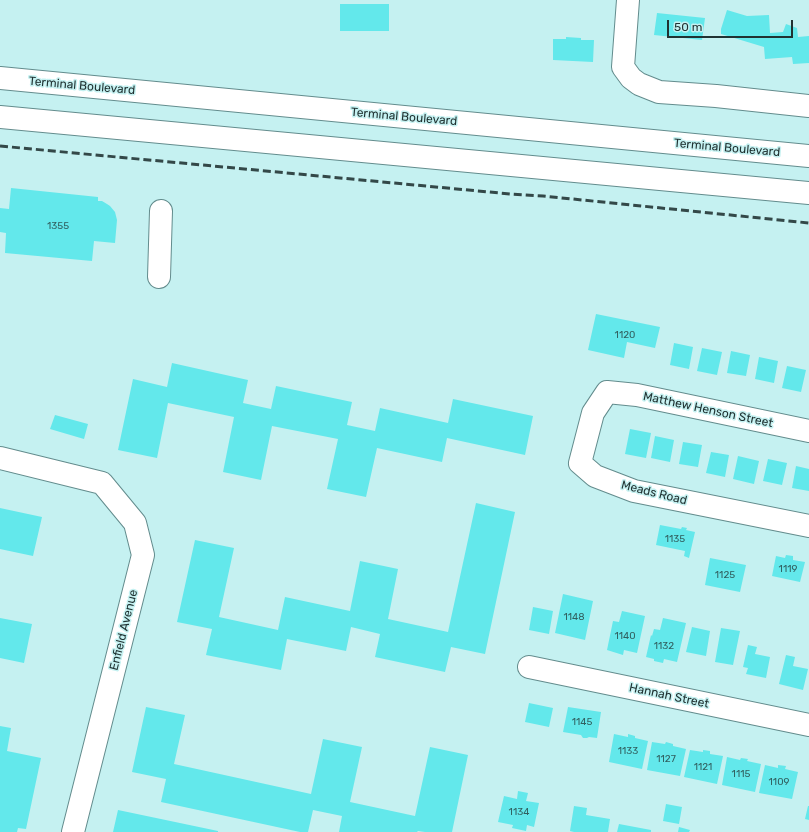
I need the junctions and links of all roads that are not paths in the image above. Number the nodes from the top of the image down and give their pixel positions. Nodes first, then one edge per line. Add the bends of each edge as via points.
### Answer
1 (628, 0) edge
2 (0, 78) edge
3 (809, 106) edge
4 (0, 117) edge
5 (809, 156) edge
6 (809, 193) edge
7 (161, 211) dead end
8 (159, 277) dead end
9 (607, 392) joint
10 (809, 430) edge
11 (0, 458) edge
12 (809, 526) edge
13 (529, 667) dead end
14 (809, 725) edge
15 (73, 832) edge

1 - 3 main road via 624,67 631,78 640,84 659,92
2 - 5 main road, Terminal Boulevard
4 - 6 main road
7 - 8 main road
9 - 10 main road, Matthew Henson Street via 637,395
9 - 12 main road, Meads Road via 593,413 580,463 594,476 634,491
11 - 15 main road, Enfield Avenue via 102,483 135,523 143,555
13 - 14 main road, Hannah Street

